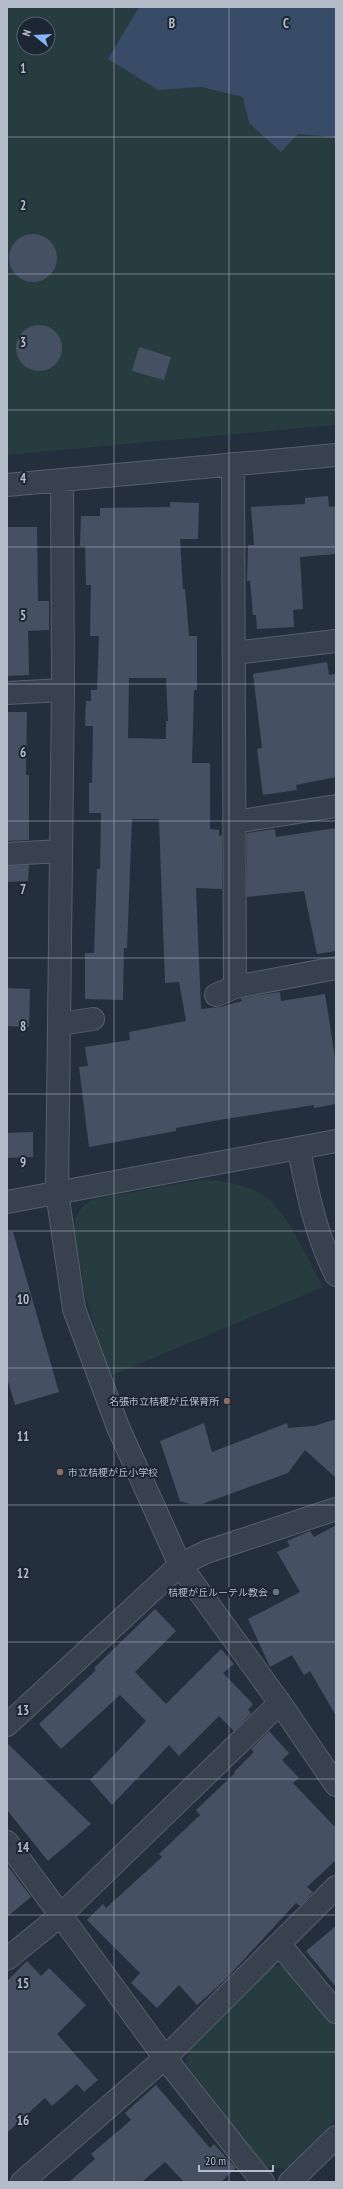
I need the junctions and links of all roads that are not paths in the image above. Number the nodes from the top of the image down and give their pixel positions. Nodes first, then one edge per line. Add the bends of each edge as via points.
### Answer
1 (336, 455) edge
2 (233, 464) junction
3 (62, 480) junction
4 (7, 485) edge
5 (336, 641) edge
6 (234, 653) junction
7 (63, 690) junction
8 (7, 693) edge
9 (336, 806) edge
10 (234, 822) junction
11 (61, 851) junction
12 (7, 854) edge
13 (336, 968) edge
14 (93, 1019) dead end
15 (60, 1024) junction
16 (336, 1141) edge
17 (299, 1149) junction
18 (57, 1192) junction
19 (7, 1202) edge
20 (336, 1274) edge
21 (336, 1509) edge
22 (180, 1565) junction
23 (280, 1702) junction
24 (7, 1725) edge
25 (336, 1785) edge
26 (7, 1842) edge
27 (336, 1887) edge
28 (61, 1915) junction
29 (280, 1945) junction
30 (7, 1959) edge
31 (336, 2012) edge
32 (165, 2058) junction
33 (336, 2137) edge
34 (22, 2182) edge
35 (263, 2182) edge
36 (290, 2182) edge

1 - 2 street
2 - 3 street
2 - 6 street
3 - 4 street
3 - 7 street
5 - 6 street
6 - 10 street
7 - 8 street
7 - 11 street
9 - 10 street
10 - 13 street via 225,991
11 - 12 street
11 - 15 street
14 - 15 street
15 - 18 street
16 - 17 street
17 - 18 street
17 - 20 street via 306,1189 317,1227
18 - 19 street
18 - 22 street via 74,1309 118,1427
21 - 22 street via 206,1552
22 - 23 street
22 - 24 street
23 - 25 street
23 - 28 street
26 - 28 street
27 - 29 street
28 - 30 street
28 - 32 street
29 - 31 street
29 - 32 street
32 - 34 street
32 - 35 street
33 - 36 street

